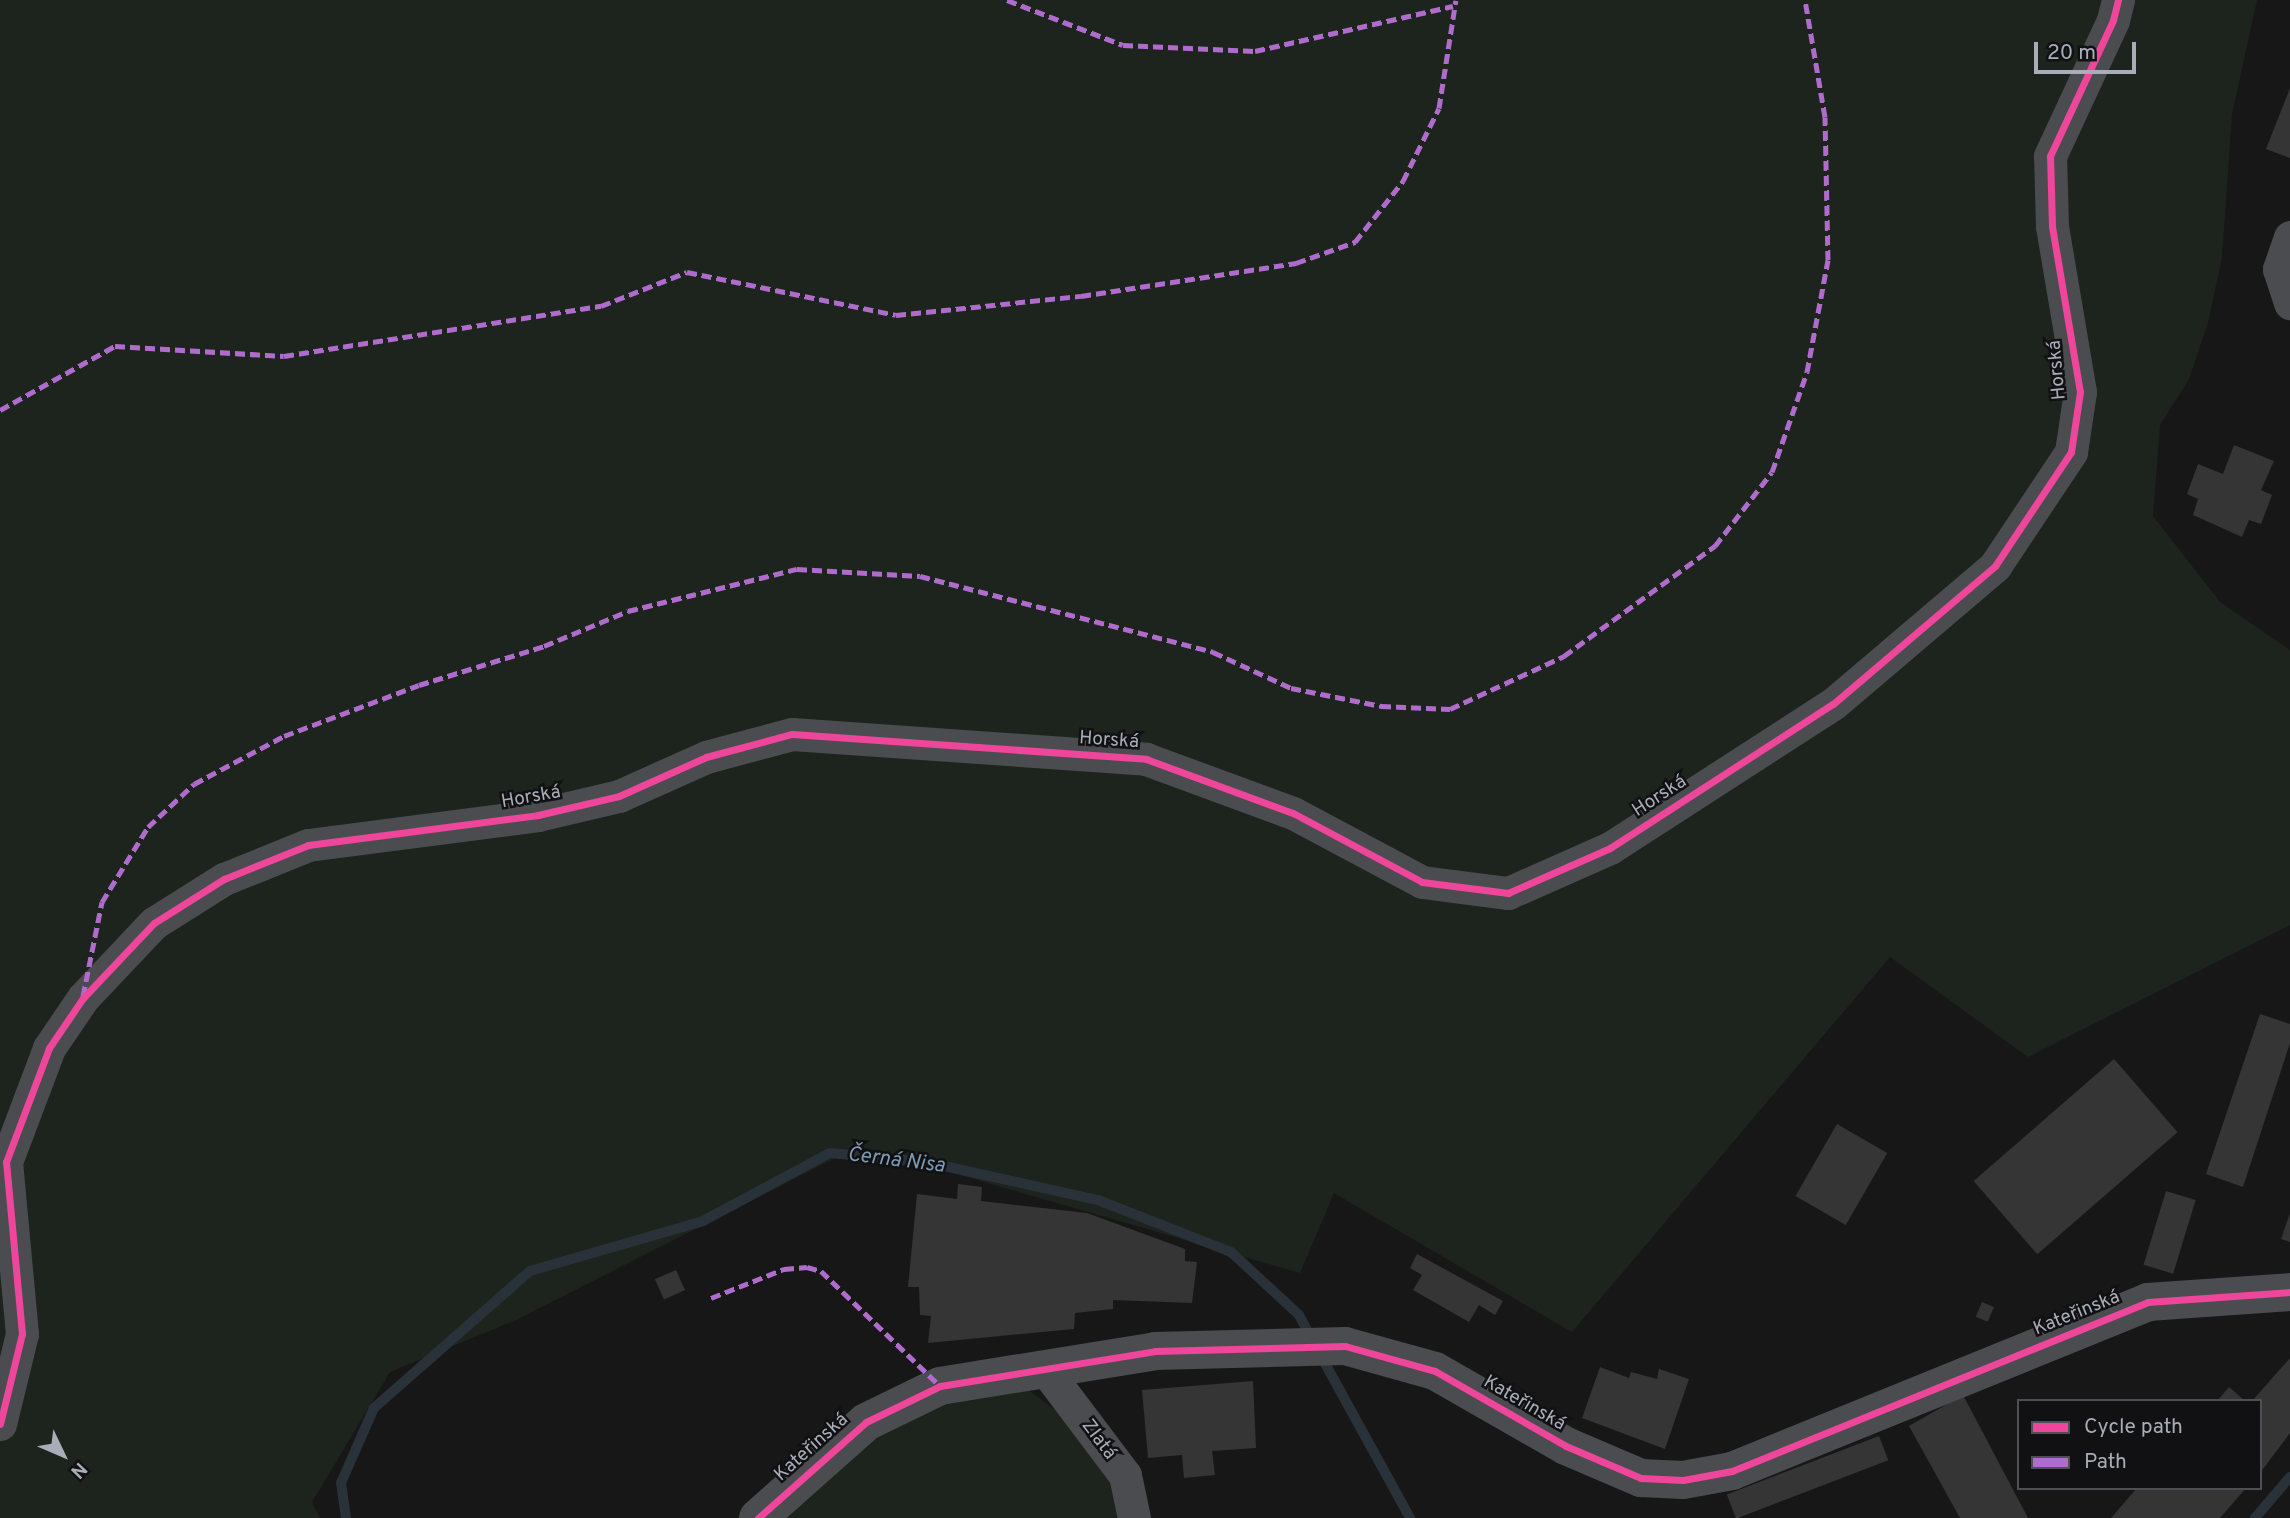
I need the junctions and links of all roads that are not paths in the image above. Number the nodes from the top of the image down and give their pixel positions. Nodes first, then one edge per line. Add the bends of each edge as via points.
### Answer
1 (2118, 0) edge
2 (2290, 237) edge
3 (2290, 303) edge
4 (2290, 1292) edge
5 (1045, 1369) junction
6 (0, 1424) edge
7 (758, 1518) edge
8 (1134, 1518) edge

1 - 6 street, Horská via 2050,156 2052,226 2080,393 2071,452 1995,566 1833,704 1610,848 1508,892 1422,882 1293,813 1146,759 792,734 706,757 619,796 538,815 296,850 224,879 154,923 83,998 49,1048 6,1162 22,1334
2 - 3 street via 2279,269
4 - 5 street, Kateřinská via 2148,1302 1732,1471 1683,1480 1641,1478 1566,1446 1435,1371 1345,1346 1249,1345 1156,1351
5 - 7 street, Kateřinská via 940,1386 866,1422
5 - 8 street, Zlatá via 1125,1475

